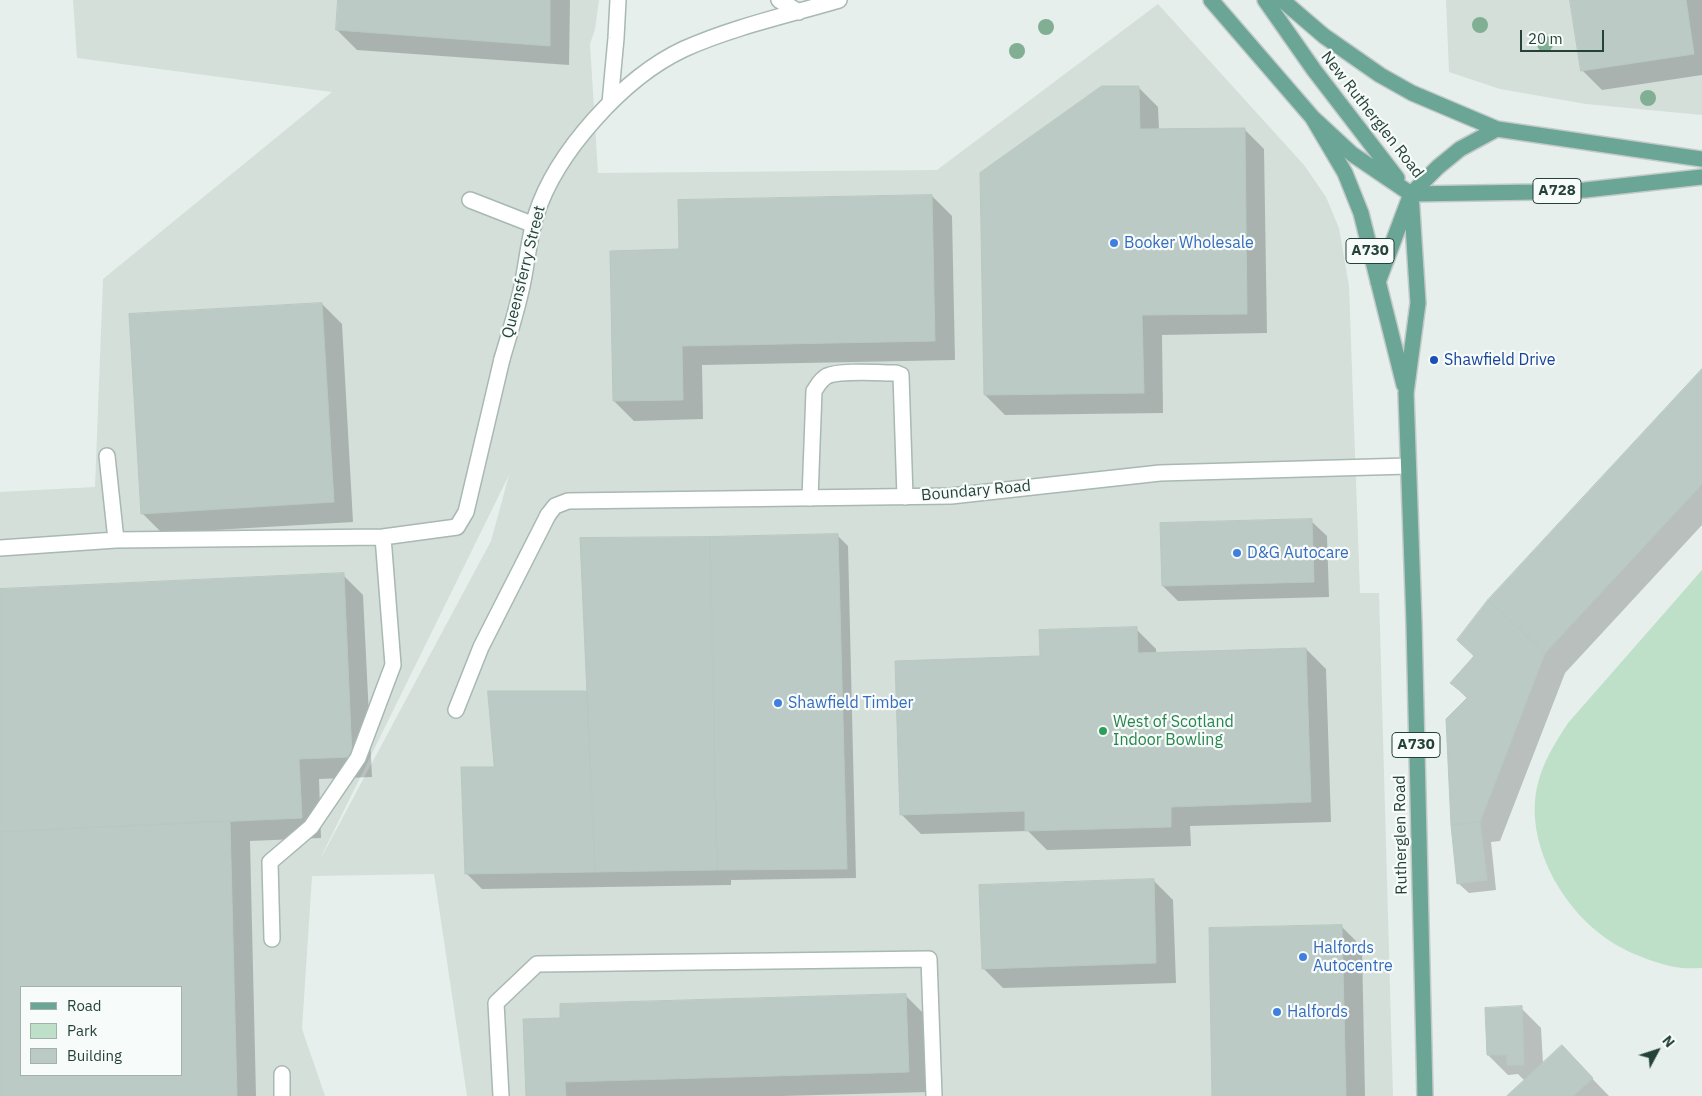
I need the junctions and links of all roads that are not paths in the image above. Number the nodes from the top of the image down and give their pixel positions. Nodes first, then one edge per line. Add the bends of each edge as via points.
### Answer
1 (618, 0) edge
2 (778, 0) edge
3 (839, 0) edge
4 (1211, 0) edge
5 (1265, 0) edge
6 (1282, 0) edge
7 (799, 12) junction
8 (610, 103) junction
9 (1312, 117) junction
10 (1497, 128) junction
11 (1702, 159) edge
12 (1702, 177) edge
13 (1411, 194) junction
14 (470, 200) dead end
15 (534, 225) junction
16 (1378, 282) junction
17 (1406, 393) junction
18 (107, 456) dead end
19 (1408, 466) junction
20 (905, 497) junction
21 (810, 498) junction
22 (383, 537) junction
23 (116, 540) junction
24 (0, 548) edge
25 (456, 710) dead end
26 (272, 939) dead end
27 (282, 1074) dead end
28 (282, 1096) edge
29 (501, 1096) edge
30 (934, 1096) edge
31 (1425, 1096) edge

1 - 8 street
2 - 7 street
3 - 7 street, Queensferry Street
4 - 9 main road, New Rutherglen Road / A730
5 - 13 main road, New Rutherglen Road via 1333,96
6 - 10 main road via 1324,36 1380,75 1412,93
7 - 8 street, Queensferry Street via 720,35 683,50 650,70
8 - 15 street, Queensferry Street via 576,141 546,188
9 - 13 main road, New Rutherglen Road via 1352,154
9 - 16 main road, Rutherglen Road / A730 via 1345,172 1361,213
10 - 11 main road
10 - 13 main road via 1460,149
12 - 13 main road, A728 via 1556,191
13 - 16 main road
13 - 17 main road, Rutherglen Road / A730 via 1418,303
14 - 15 street
15 - 22 street, Queensferry Street via 522,288 466,512 458,527
16 - 17 main road, Rutherglen Road / A730
17 - 19 main road, Rutherglen Road / A730
18 - 23 street
19 - 20 street, Boundary Road via 1160,473 951,496
19 - 31 main road, Rutherglen Road / A730
20 - 21 street, Boundary Road
20 - 21 street via 901,375 840,373 821,380 814,390
21 - 25 street, Boundary Road via 568,501 555,506 481,647
22 - 23 street
22 - 26 street via 393,665 358,758 311,827 270,862
23 - 24 street
27 - 28 street
29 - 30 street via 496,1003 537,964 929,959

